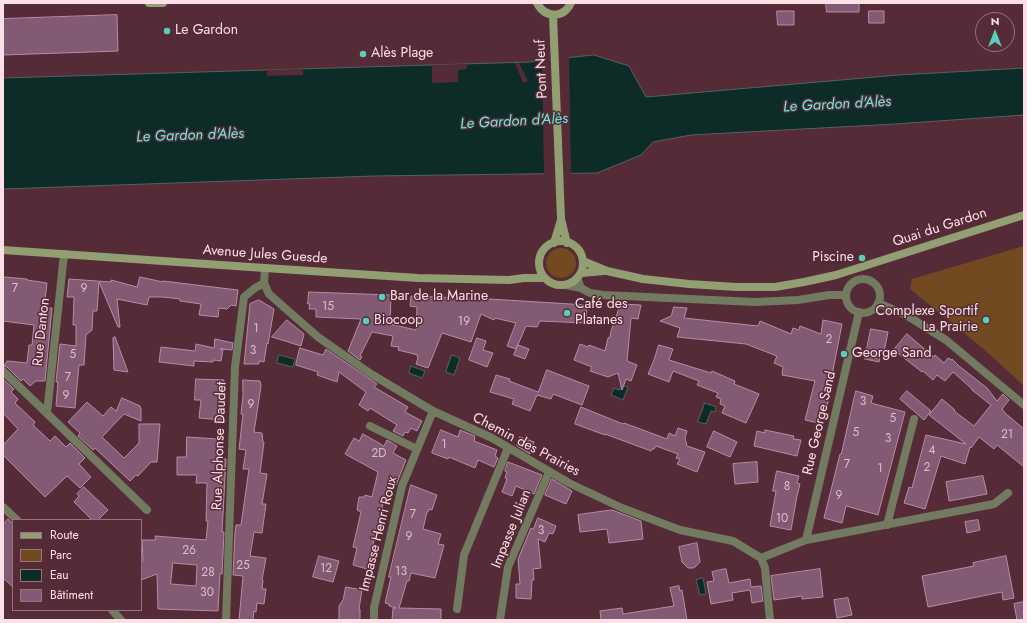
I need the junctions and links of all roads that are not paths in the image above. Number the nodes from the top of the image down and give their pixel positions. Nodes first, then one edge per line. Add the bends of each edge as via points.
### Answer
1 (149, 3) edge
2 (164, 3) edge
3 (537, 3) edge
4 (571, 3) edge
5 (553, 15) junction
6 (1024, 215) edge
7 (561, 219) junction
8 (554, 243) junction
9 (567, 243) junction
10 (3, 250) edge
11 (64, 254) junction
12 (583, 261) junction
13 (539, 265) junction
14 (265, 268) junction
15 (607, 271) junction
16 (579, 276) junction
17 (524, 278) junction
18 (545, 278) junction
19 (264, 283) junction
20 (566, 285) junction
21 (581, 288) junction
22 (846, 295) junction
23 (878, 303) junction
24 (859, 312) junction
25 (3, 371) edge
26 (1024, 406) edge
27 (433, 411) junction
28 (47, 413) junction
29 (914, 419) dead end
30 (370, 426) dead end
31 (508, 448) junction
32 (417, 449) junction
33 (549, 472) junction
34 (1008, 493) dead end
35 (3, 507) edge
36 (147, 510) dead end
37 (16, 519) edge
38 (887, 525) junction
39 (806, 540) junction
40 (761, 558) junction
41 (458, 609) dead end
42 (113, 611) edge
43 (121, 620) edge
44 (226, 620) edge
45 (374, 620) edge
46 (500, 620) edge
47 (770, 620) edge

1 - 2 main road
3 - 5 main road via 543,11
4 - 5 main road via 564,12
5 - 7 main road, Pont Neuf
6 - 15 main road, Quai du Gardon via 836,275 775,286 736,287 664,282
7 - 8 main road, Pont Neuf
7 - 9 main road, Pont Neuf
8 - 9 main road
8 - 13 main road via 547,246
9 - 12 main road via 578,249
10 - 11 main road, Avenue Jules Guesde
11 - 14 main road, Avenue Jules Guesde
11 - 28 street, Rue Danton
12 - 15 main road
12 - 16 main road
13 - 17 main road
13 - 18 main road
14 - 17 main road, Avenue Jules Guesde via 418,278
14 - 19 street
15 - 16 main road
16 - 20 main road
16 - 21 street
17 - 18 main road, Avenue Jules Guesde
18 - 20 main road via 551,283
19 - 27 street, Chemin des Prairies via 269,294 318,337 370,374
19 - 44 street, Rue Alphonse Daudet via 244,297 235,367
20 - 21 street
21 - 22 street via 590,293 603,295 755,302
22 - 23 street via 854,282 864,279 874,283 877,288
22 - 24 street via 848,304
23 - 24 street via 870,311
23 - 26 street via 906,315 946,340
24 - 39 street, Rue George Sand
25 - 28 street
27 - 31 street, Chemin des Prairies
27 - 32 street, Impasse Henri Roux
28 - 36 street
29 - 38 street
30 - 32 street
31 - 33 street, Chemin des Prairies
31 - 41 street via 464,556
32 - 45 street, Impasse Henri Roux via 402,486 374,608
33 - 40 street, Chemin des Prairies via 622,508 680,530 734,541
33 - 46 street, Impasse Julian via 508,567
34 - 38 street via 994,504
35 - 37 street
38 - 39 street
39 - 40 street
40 - 47 street
42 - 43 street

